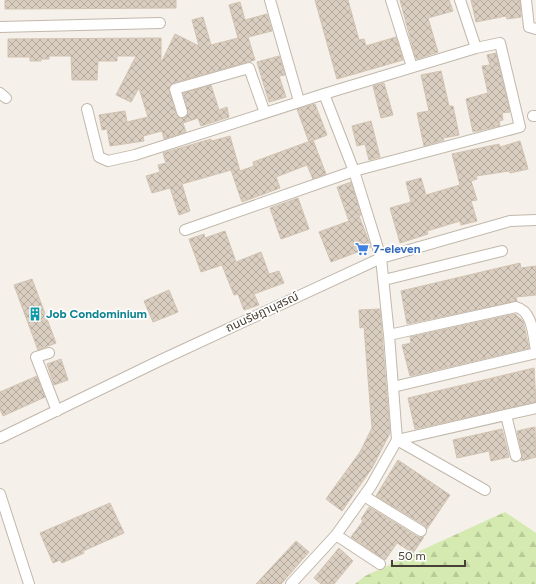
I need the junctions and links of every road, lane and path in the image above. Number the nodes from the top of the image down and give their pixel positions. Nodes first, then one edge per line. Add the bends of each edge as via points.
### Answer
1 (270, 0) edge
2 (391, 0) edge
3 (460, 0) edge
4 (526, 0) edge
5 (160, 23) dead end
6 (0, 27) edge
7 (536, 29) edge
8 (476, 48) junction
9 (412, 67) junction
10 (324, 94) junction
11 (299, 102) junction
12 (87, 109) dead end
13 (182, 112) dead end
14 (265, 113) junction
15 (354, 171) junction
16 (536, 220) edge
17 (185, 230) dead end
18 (502, 252) dead end
19 (381, 258) junction
20 (384, 280) junction
21 (534, 332) edge
22 (389, 335) junction
23 (49, 352) dead end
24 (536, 352) edge
25 (393, 387) junction
26 (536, 408) edge
27 (57, 410) junction
28 (506, 415) junction
29 (0, 438) edge
30 (397, 440) junction
31 (516, 456) dead end
32 (484, 490) dead end
33 (0, 494) edge
34 (364, 496) junction
35 (421, 531) dead end
36 (336, 535) junction
37 (380, 564) dead end
38 (29, 584) edge
39 (291, 584) edge

1 - 11 street
2 - 9 street
3 - 8 street
4 - 7 street via 529,27
5 - 6 street
8 - 9 street
8 - 15 street via 500,43 520,128
9 - 10 street
10 - 11 street
10 - 15 street
11 - 14 street
12 - 14 street via 99,157 108,161 135,155
13 - 14 street via 175,89 250,68
15 - 17 street
15 - 19 street
16 - 19 street, ถนนรัษฎานุสรณ์ via 510,222
18 - 20 street
19 - 20 street
19 - 27 street, ถนนรัษฎานุสรณ์
20 - 22 street
21 - 22 street via 525,311 516,307
21 - 24 street
22 - 25 street
23 - 27 street via 36,357
24 - 25 street
25 - 30 street
26 - 28 street
27 - 29 street, ถนนรัษฎานุสรณ์
28 - 30 street
28 - 31 street
30 - 32 street
30 - 34 street
33 - 38 street
34 - 35 street
34 - 36 street
36 - 37 street
36 - 39 street

